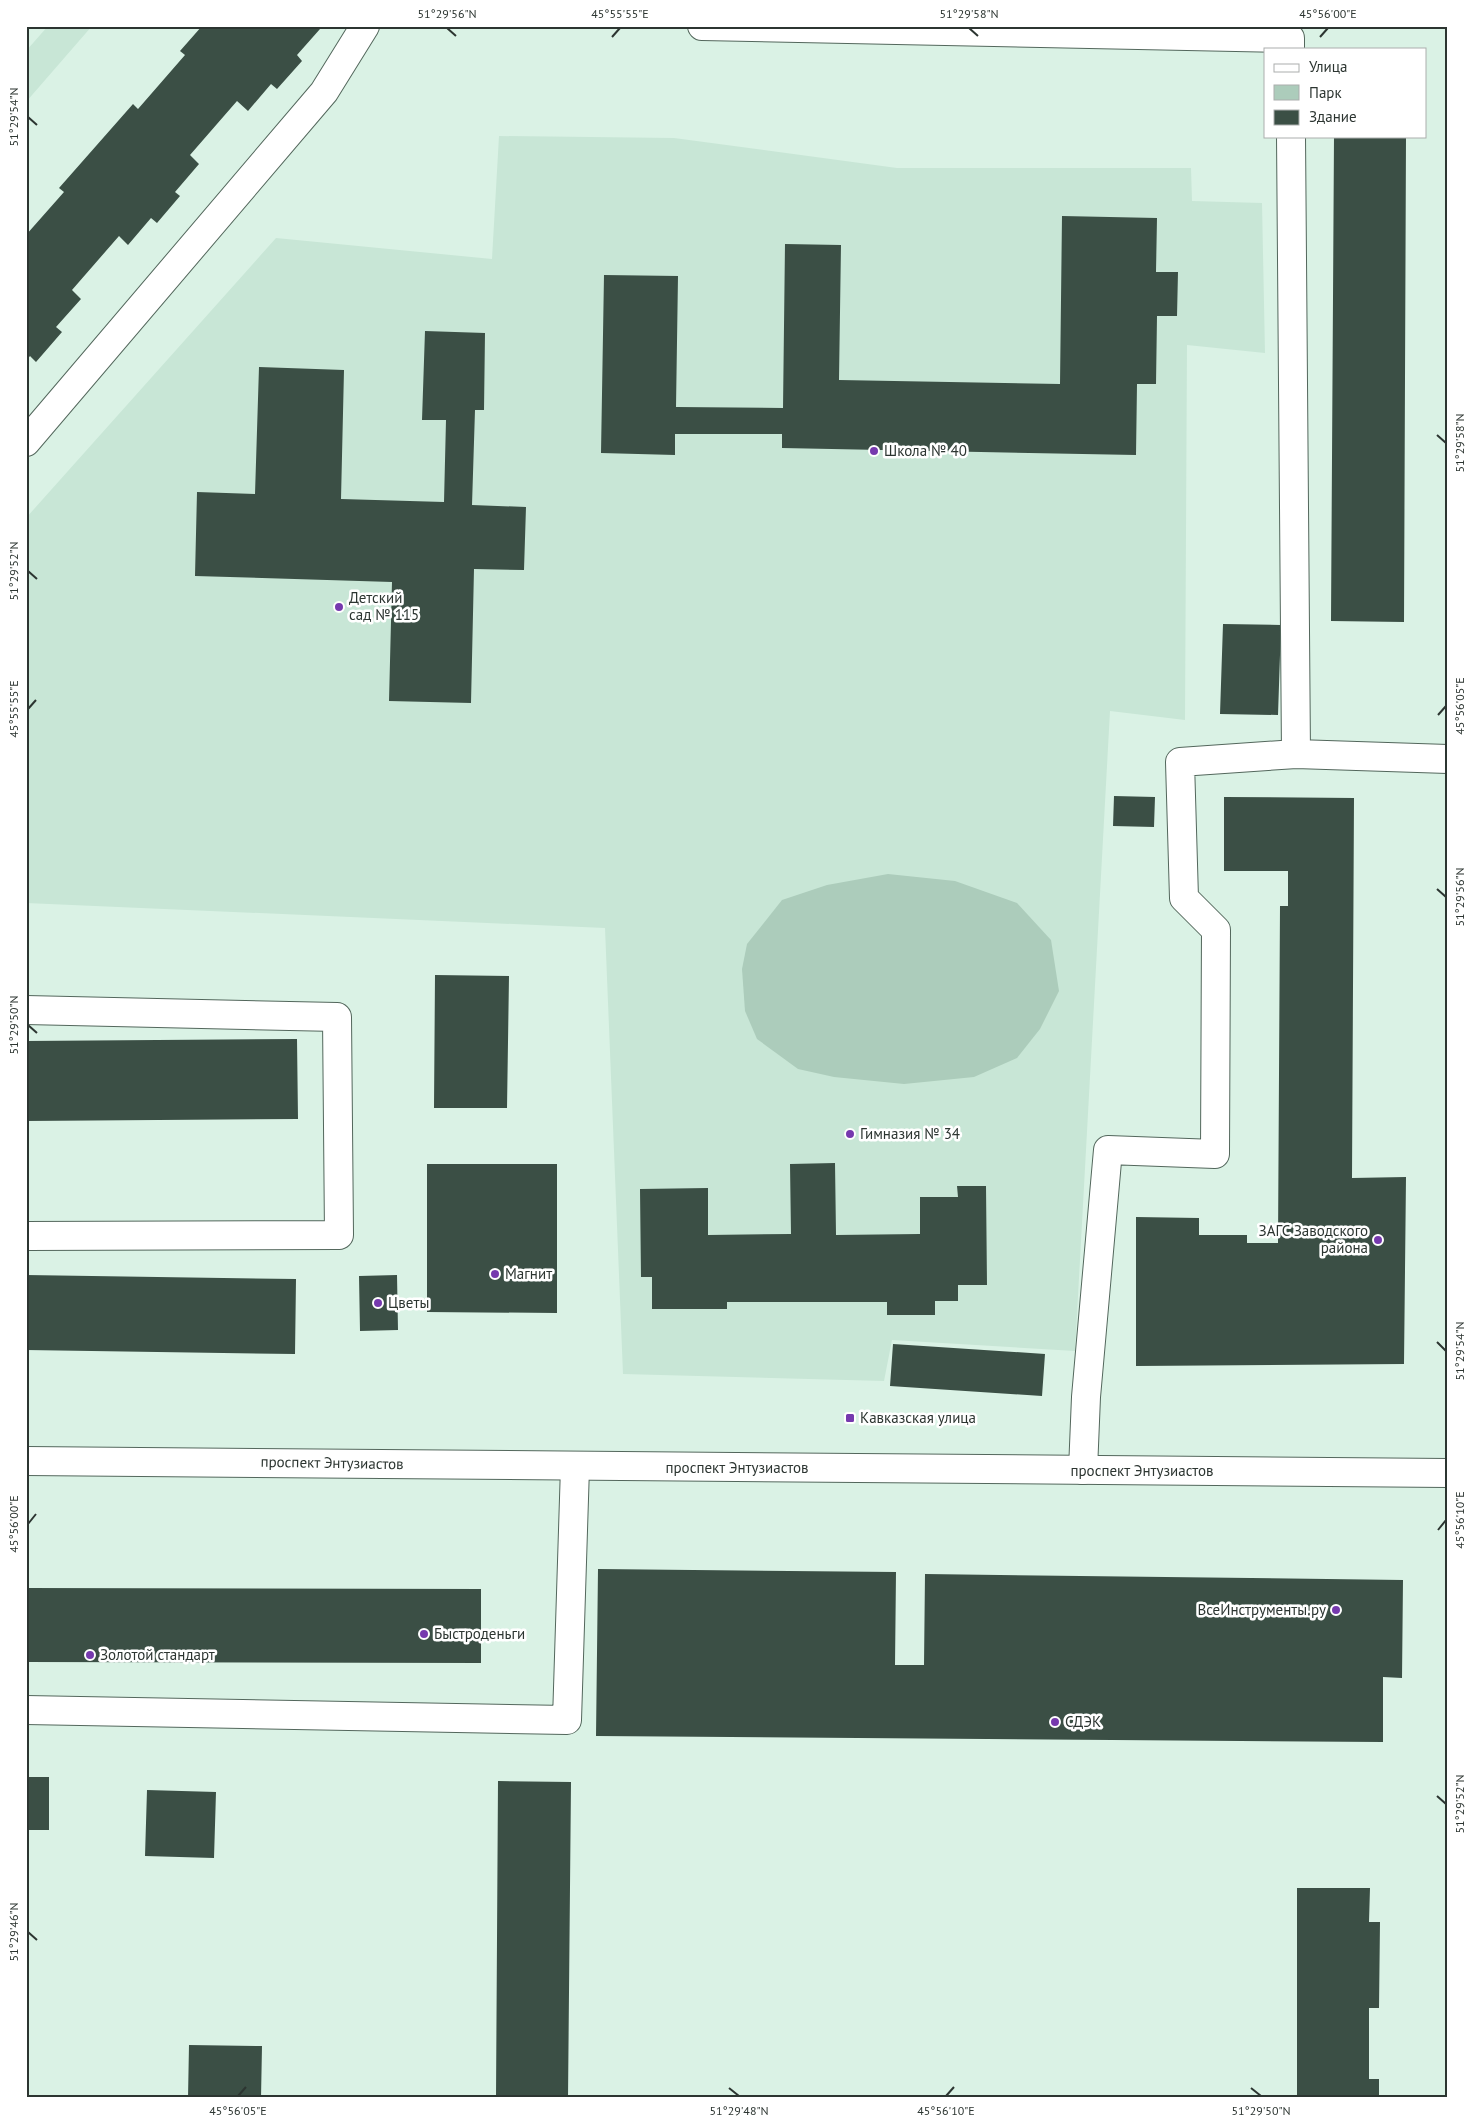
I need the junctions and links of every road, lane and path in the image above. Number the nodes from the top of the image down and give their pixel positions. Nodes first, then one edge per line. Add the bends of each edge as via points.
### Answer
1 (365, 26) edge
2 (702, 26) edge
3 (1290, 48) edge
4 (1291, 138) edge
5 (26, 442) edge
6 (1296, 754) junction
7 (1448, 759) edge
8 (26, 1010) edge
9 (26, 1236) edge
10 (26, 1461) edge
11 (575, 1467) junction
12 (1083, 1470) junction
13 (1448, 1473) edge
14 (26, 1710) edge

1 - 5 main road via 324,92
2 - 3 main road via 1290,38
4 - 6 main road
6 - 7 main road
6 - 12 main road via 1180,762 1184,898 1216,930 1215,1154 1108,1150 1086,1397
8 - 9 main road via 337,1017 339,1235
10 - 11 main road, проспект Энтузиастов
11 - 12 main road, проспект Энтузиастов
11 - 14 main road via 567,1720
12 - 13 main road, проспект Энтузиастов

